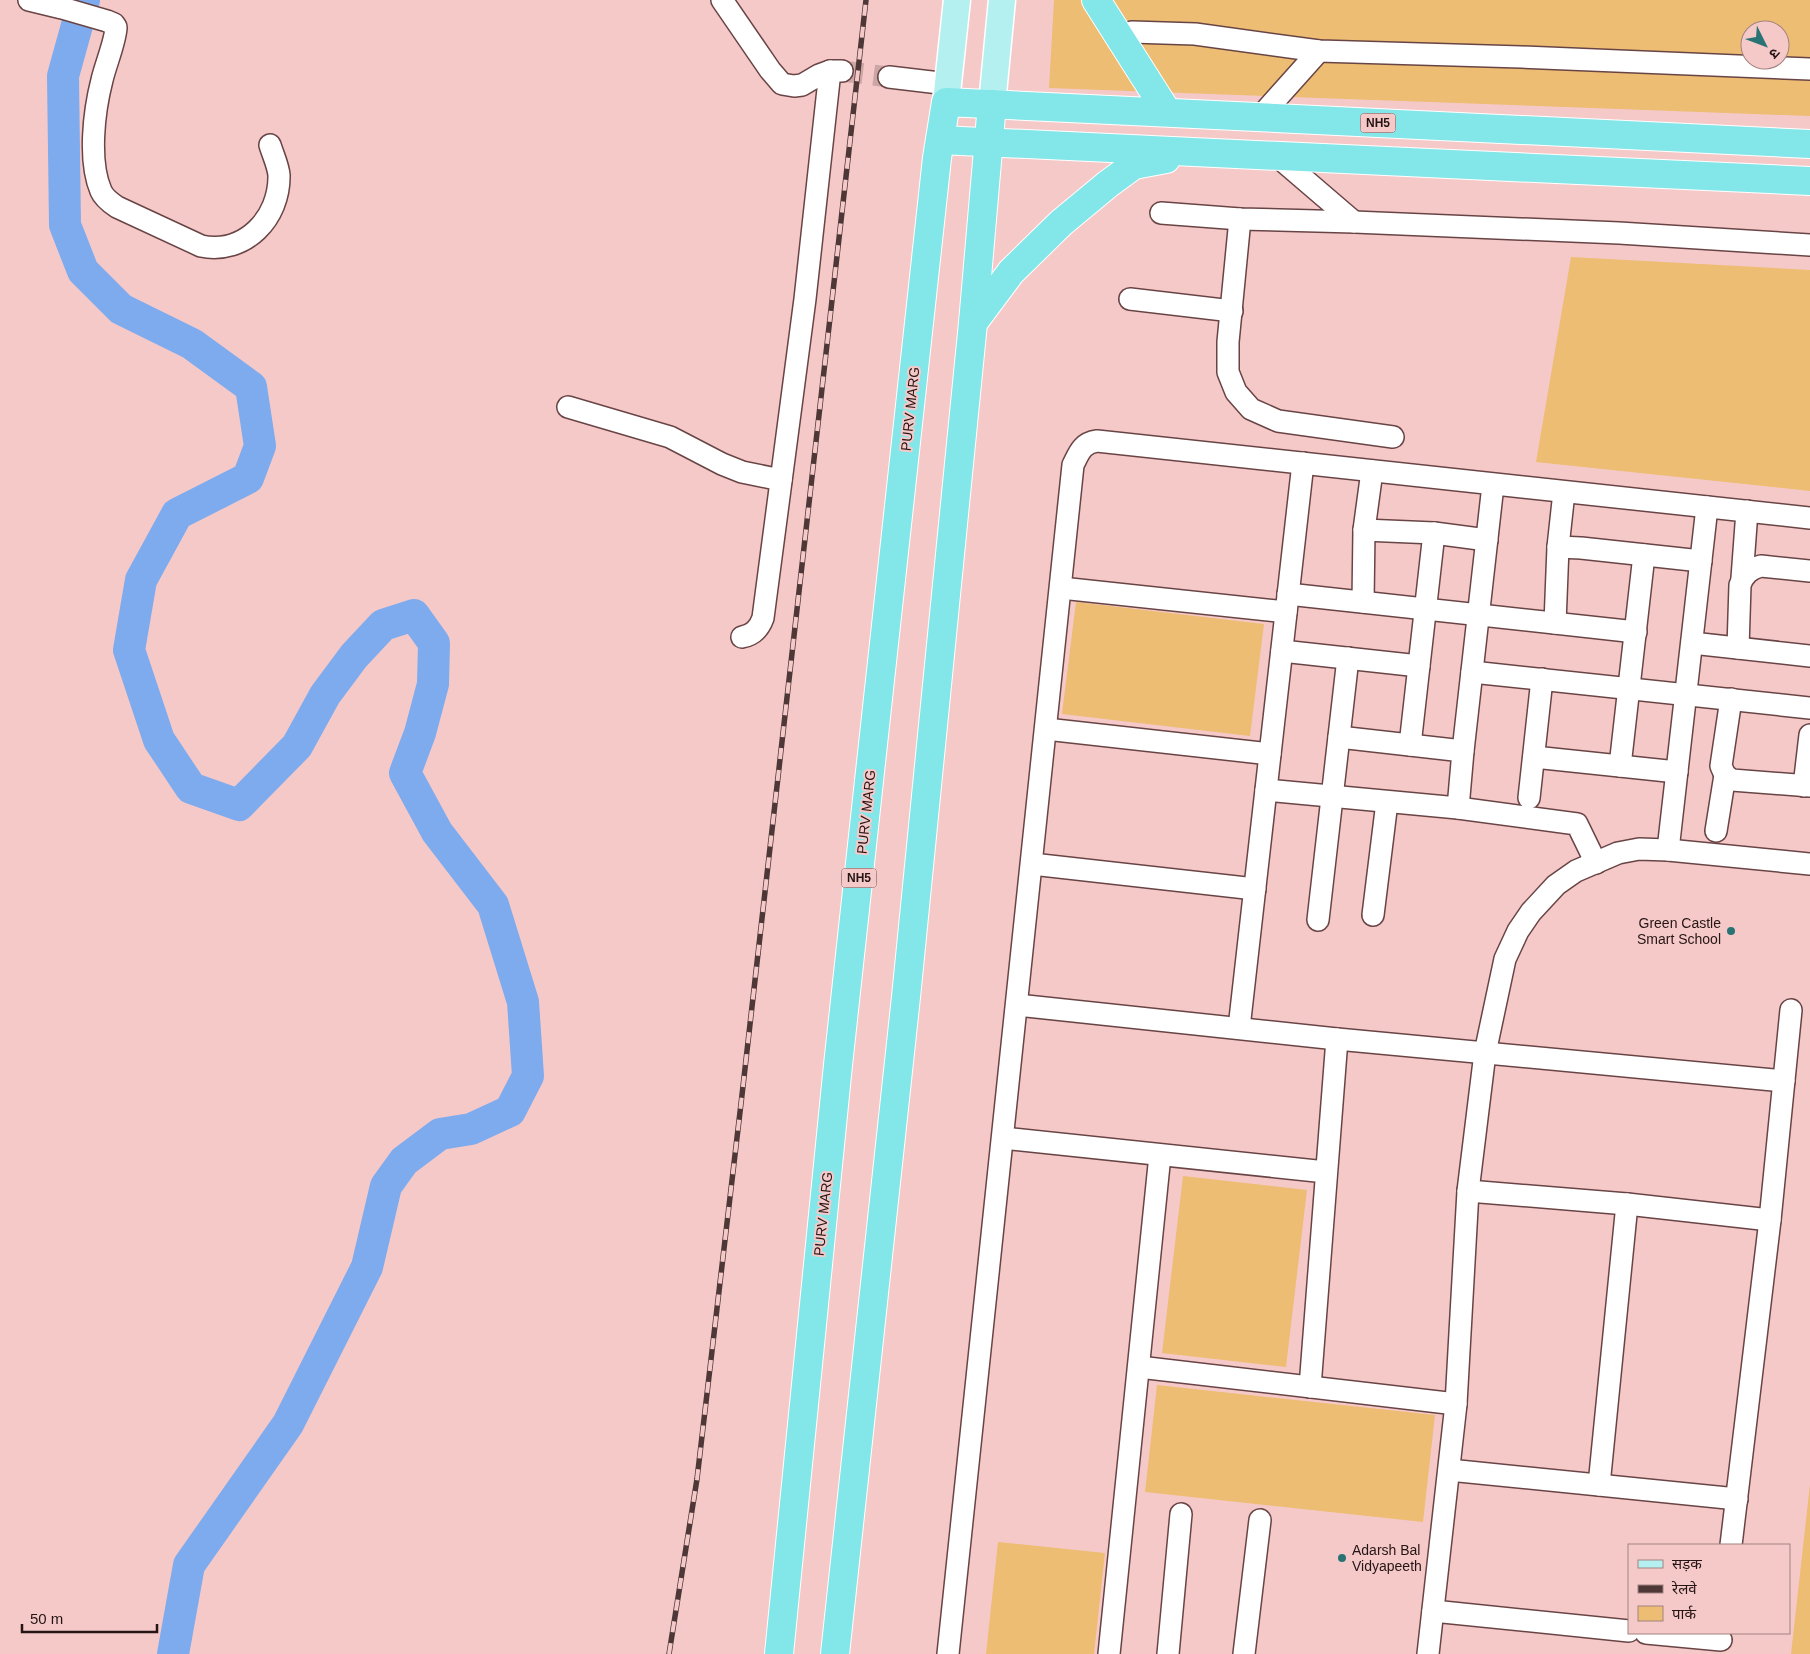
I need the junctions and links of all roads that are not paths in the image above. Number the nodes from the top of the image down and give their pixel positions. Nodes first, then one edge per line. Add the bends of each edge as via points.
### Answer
1 (29, 0) edge
2 (722, 0) edge
3 (957, 0) edge
4 (1002, 0) edge
5 (1096, 0) edge
6 (1120, 38) junction
7 (1319, 51) junction
8 (1810, 69) edge
9 (888, 77) tunnel mouth
10 (947, 93) junction
11 (992, 104) junction
12 (1167, 112) junction
13 (1260, 117) junction
14 (940, 140) junction
15 (989, 143) junction
16 (1810, 144) edge
17 (270, 145) dead end
18 (1201, 152) junction
19 (1277, 156) junction
20 (1810, 181) edge
21 (1161, 213) dead end
22 (1240, 219) junction
23 (1354, 222) junction
24 (1810, 245) edge
25 (1130, 299) dead end
26 (1232, 311) junction
27 (973, 323) junction
28 (568, 406) dead end
29 (1393, 436) dead end
30 (1303, 463) junction
31 (1372, 471) junction
32 (782, 480) junction
33 (1493, 485) junction
34 (1564, 492) junction
35 (1707, 507) junction
36 (1747, 511) junction
37 (1810, 518) edge
38 (1364, 530) junction
39 (1434, 534) junction
40 (1487, 540) junction
41 (1558, 547) junction
42 (1644, 555) junction
43 (1701, 561) junction
44 (1810, 571) edge
45 (1742, 578) junction
46 (1061, 588) junction
47 (1363, 602) junction
48 (1287, 603) junction
49 (1425, 609) junction
50 (1478, 616) junction
51 (1555, 623) junction
52 (1636, 632) junction
53 (742, 637) dead end
54 (1692, 643) junction
55 (1738, 648) junction
56 (1282, 651) junction
57 (1810, 656) edge
58 (1348, 658) junction
59 (1419, 666) junction
60 (1472, 672) junction
61 (1542, 679) junction
62 (1629, 688) junction
63 (1686, 694) junction
64 (1730, 699) junction
65 (1810, 708) edge
66 (1046, 730) junction
67 (1810, 736) edge
68 (1339, 737) junction
69 (1410, 745) junction
70 (1463, 751) junction
71 (1270, 754) junction
72 (1534, 757) junction
73 (1620, 766) junction
74 (1677, 772) junction
75 (1725, 775) junction
76 (1807, 786) edge
77 (1266, 790) junction
78 (1332, 797) junction
79 (1529, 798) dead end
80 (1387, 802) junction
81 (1458, 808) junction
82 (1716, 831) dead end
83 (1668, 850) junction
84 (1596, 863) junction
85 (1032, 864) junction
86 (1810, 864) edge
87 (1255, 889) junction
88 (1373, 915) dead end
89 (1318, 920) dead end
90 (1017, 1005) junction
91 (1791, 1010) dead end
92 (1239, 1028) junction
93 (1337, 1039) junction
94 (1485, 1053) junction
95 (1784, 1080) junction
96 (1003, 1138) junction
97 (1160, 1155) junction
98 (1326, 1172) junction
99 (1468, 1191) junction
100 (1627, 1204) junction
101 (1770, 1220) junction
102 (1138, 1368) junction
103 (1310, 1387) junction
104 (1456, 1404) junction
105 (1449, 1470) junction
106 (1599, 1485) junction
107 (1736, 1499) junction
108 (1181, 1514) dead end
109 (1260, 1520) dead end
110 (1731, 1544) edge
111 (1433, 1611) junction
112 (1628, 1631) edge
113 (1654, 1634) edge
114 (1720, 1642) edge
115 (779, 1654) edge
116 (835, 1654) edge
117 (948, 1654) edge
118 (1110, 1654) edge
119 (1168, 1654) edge
120 (1244, 1654) edge
121 (1428, 1654) edge

1 - 17 street via 114,24 116,31 101,82 94,137 94,156 102,193 111,204 201,246 233,246 254,232 272,208 279,173
2 - 32 street via 782,84 794,86 836,71
3 - 10 main road, PURV MARG
4 - 11 main road
5 - 6 highway
6 - 7 street via 1132,32 1195,34
6 - 12 highway
7 - 8 street
7 - 13 street
9 - 10 street
10 - 11 highway, NH5
10 - 14 highway, PURV MARG / NH5
11 - 12 highway, NH5
11 - 15 highway
12 - 13 highway, NH5
13 - 16 highway, NH5
14 - 15 highway
14 - 115 highway, PURV MARG / NH5 via 840,1056
15 - 18 highway
15 - 27 highway
18 - 19 highway
18 - 27 highway via 1134,165 1108,184 1061,223 1011,272
19 - 20 highway
19 - 23 street
21 - 22 street
22 - 23 street
22 - 26 street
23 - 24 street
25 - 26 street
26 - 29 street via 1228,372 1236,392 1251,410 1278,421
27 - 116 highway via 905,1007
28 - 32 street via 670,436 742,472
30 - 31 street
30 - 46 street via 1090,442 1083,446 1073,465
30 - 48 street
31 - 33 street
31 - 38 street
32 - 53 street via 763,618 755,632
33 - 34 street
33 - 40 street
34 - 35 street
34 - 41 street
35 - 36 street
35 - 43 street
36 - 37 street
36 - 45 street
38 - 39 street
38 - 47 street
39 - 40 street
39 - 49 street
40 - 50 street
41 - 42 street
41 - 51 street
42 - 43 street
42 - 52 street
43 - 54 street
44 - 45 street via 1761,566 1753,568
45 - 55 street
46 - 48 street
46 - 66 street
47 - 48 street
47 - 49 street
48 - 56 street
49 - 50 street
49 - 59 street
50 - 51 street
50 - 60 street
51 - 52 street
52 - 62 street
54 - 55 street
54 - 63 street
55 - 57 street
56 - 58 street
56 - 71 street
58 - 59 street
58 - 68 street
59 - 69 street
60 - 61 street
60 - 70 street
61 - 62 street
61 - 72 street
62 - 63 street
62 - 73 street
63 - 64 street
63 - 74 street
64 - 65 street
64 - 75 street via 1721,766
66 - 71 street
66 - 85 street
67 - 76 street
68 - 69 street
68 - 78 street
69 - 70 street
70 - 81 street
71 - 77 street
72 - 73 street
72 - 79 street
73 - 74 street
74 - 83 street
75 - 76 street via 1732,780
75 - 82 street
77 - 78 street
77 - 87 street
78 - 80 street
78 - 89 street
80 - 81 street
80 - 88 street
81 - 84 street via 1577,824
83 - 84 street via 1639,849 1618,853
83 - 86 street
84 - 94 street via 1576,871 1556,885 1518,931 1505,959
85 - 87 street
85 - 90 street
87 - 92 street
90 - 92 street
90 - 96 street
91 - 95 street
92 - 93 street
93 - 94 street
93 - 98 street
94 - 95 street
94 - 99 street
95 - 101 street
96 - 97 street
96 - 117 street
97 - 98 street
97 - 102 street
98 - 103 street
99 - 100 street
99 - 104 street
100 - 101 street
100 - 106 street
101 - 107 street
102 - 103 street
102 - 118 street
103 - 104 street
104 - 105 street
105 - 106 street
105 - 111 street
106 - 107 street
107 - 110 street
108 - 119 street
109 - 120 street
111 - 112 street
111 - 121 street
113 - 114 street

